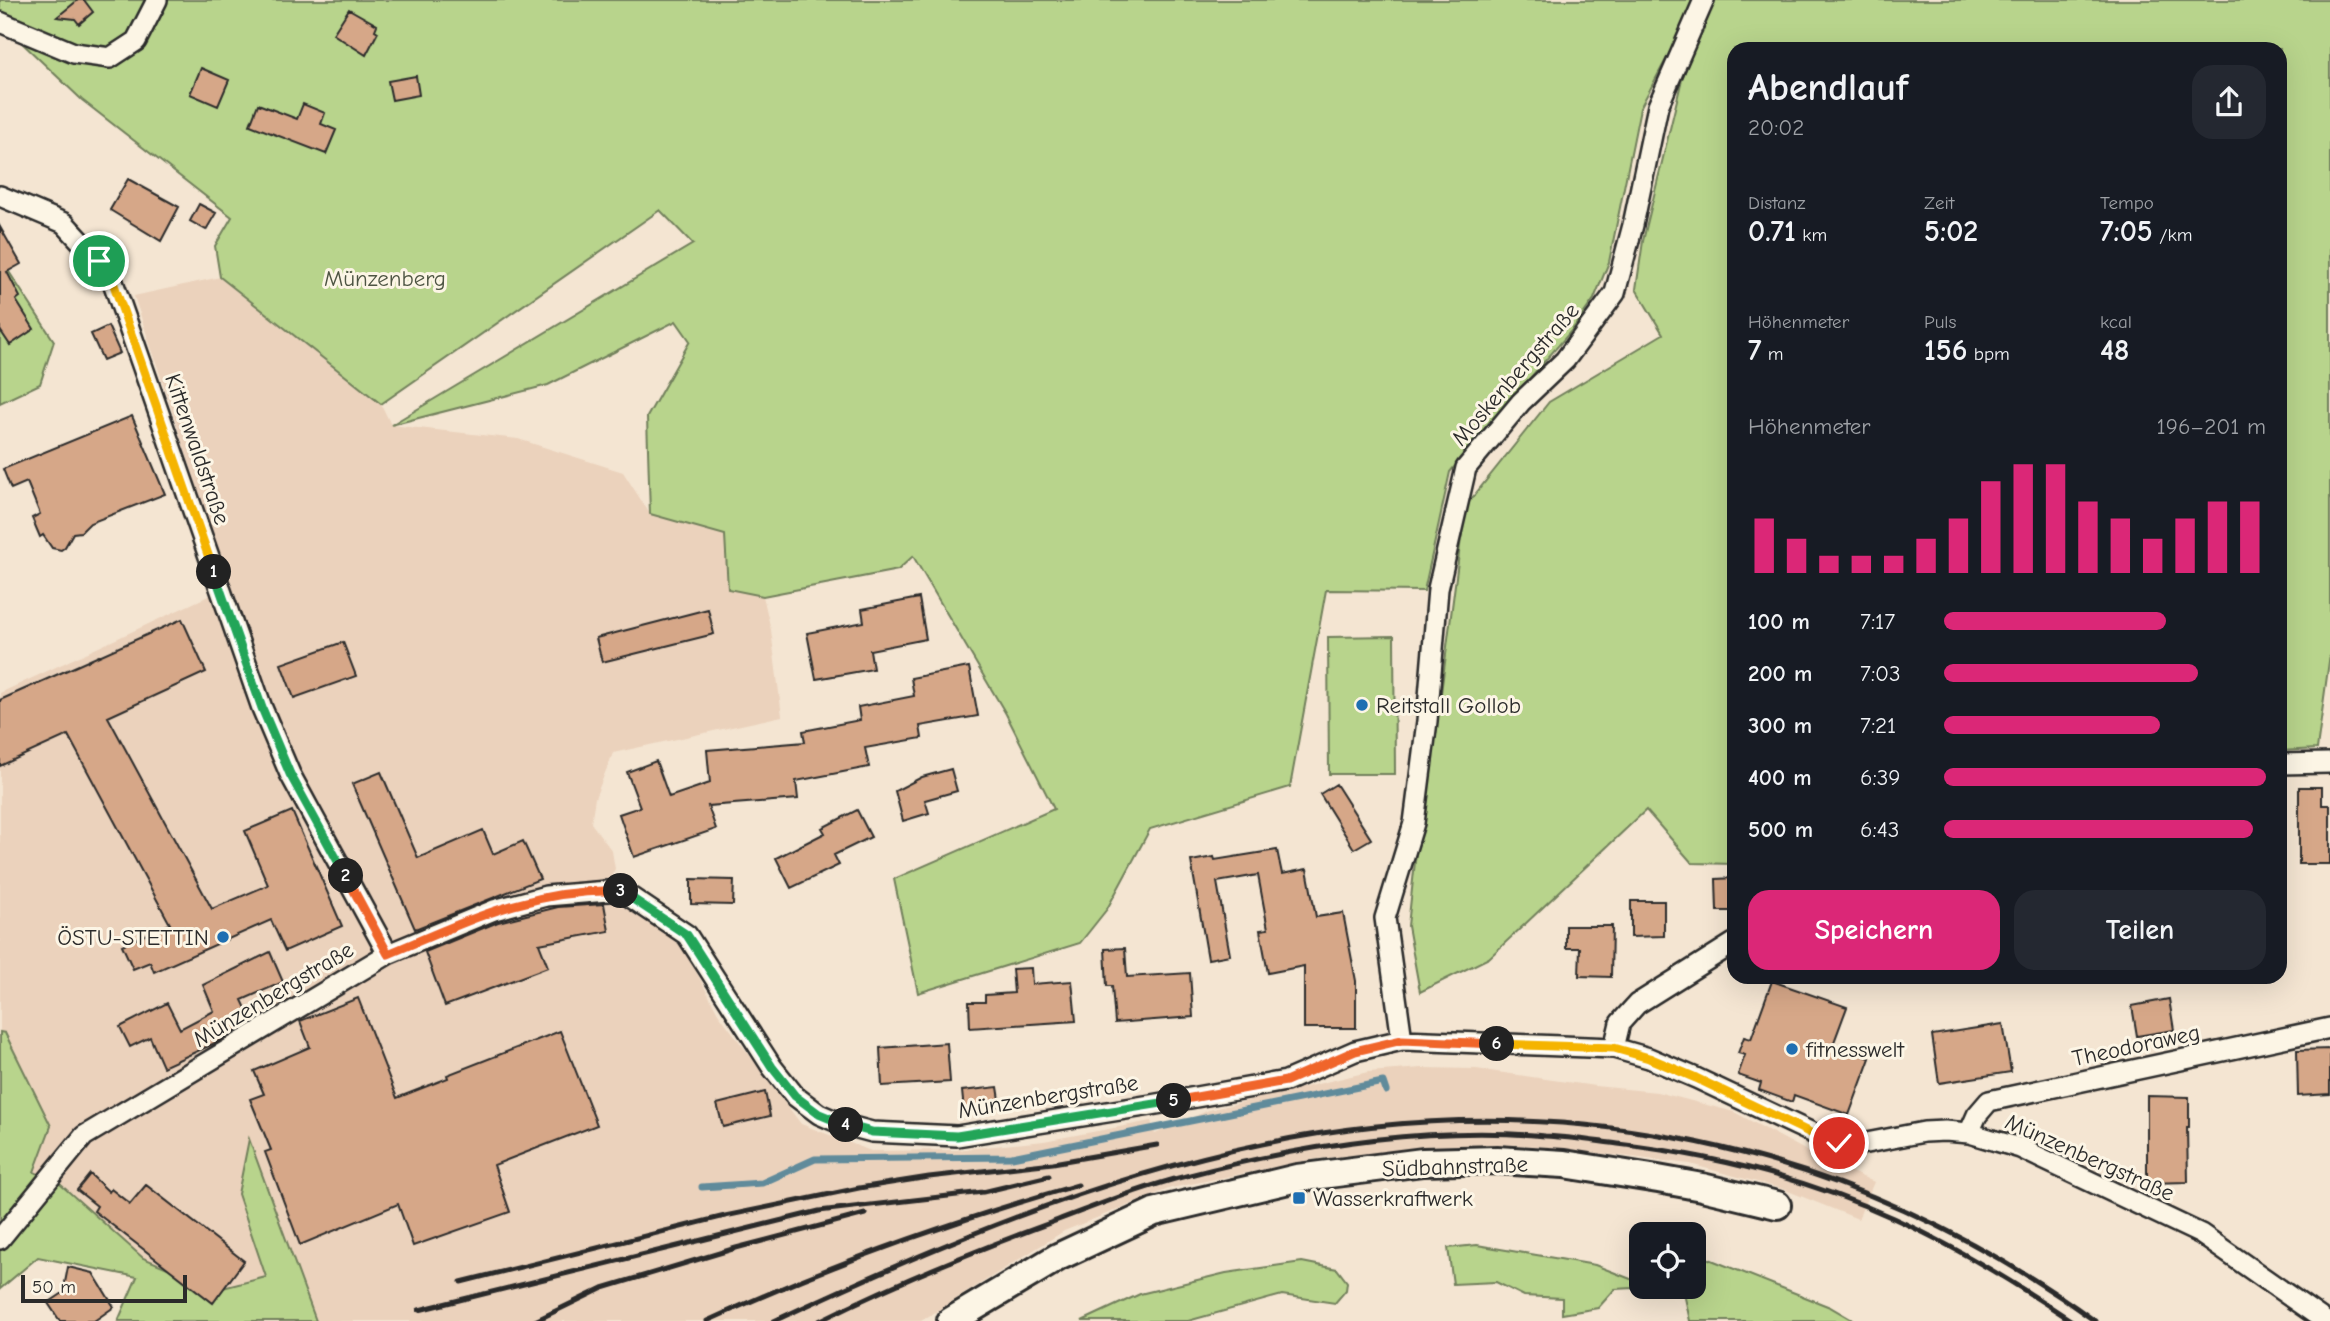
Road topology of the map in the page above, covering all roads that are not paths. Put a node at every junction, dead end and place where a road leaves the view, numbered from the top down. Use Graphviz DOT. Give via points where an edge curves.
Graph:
graph roads {
  1 [pos="157,0"];
  2 [pos="1703,0"];
  3 [pos="0,22"];
  4 [pos="0,196"];
  5 [pos="2330,763"];
  6 [pos="2287,764"];
  7 [pos="1727,947"];
  8 [pos="388,954"];
  9 [pos="2330,1028"];
  10 [pos="1402,1040"];
  11 [pos="1614,1048"];
  12 [pos="1969,1133"];
  13 [pos="1777,1205"];
  14 [pos="0,1239"];
  15 [pos="951,1321"];
  16 [pos="2325,1321"];
  1 -- 3 [label="street" via="136,41 110,58 74,53"];
  2 -- 10 [label="street, Moskenbergstraße" via="1658,106 1615,293 1565,360 1521,402 1466,468 1438,589 1414,823 1385,918"];
  4 -- 8 [label="street, Kittenwaldstraße" via="64,223 113,282 262,708 290,774"];
  5 -- 6 [label="street"];
  7 -- 11 [label="street" via="1637,1004 1620,1023"];
  8 -- 10 [label="street, Münzenbergstraße" via="494,910 546,895 620,890 687,935 795,1096 819,1114 872,1132 957,1136 1151,1105 1286,1081 1355,1051"];
  8 -- 14 [label="street, Münzenbergstraße" via="84,1136"];
  9 -- 12 [label="street, Theodoraweg" via="1989,1101"];
  10 -- 11 [label="street, Münzenbergstraße"];
  11 -- 12 [label="street, Münzenbergstraße" via="1661,1063 1839,1143 1856,1145 1924,1132"];
  12 -- 16 [label="street, Münzenbergstraße" via="2020,1148 2201,1234"];
  13 -- 15 [label="main road, Südbahnstraße" via="1702,1186 1564,1164 1423,1162 1297,1178 1154,1212 1058,1258"];
}
